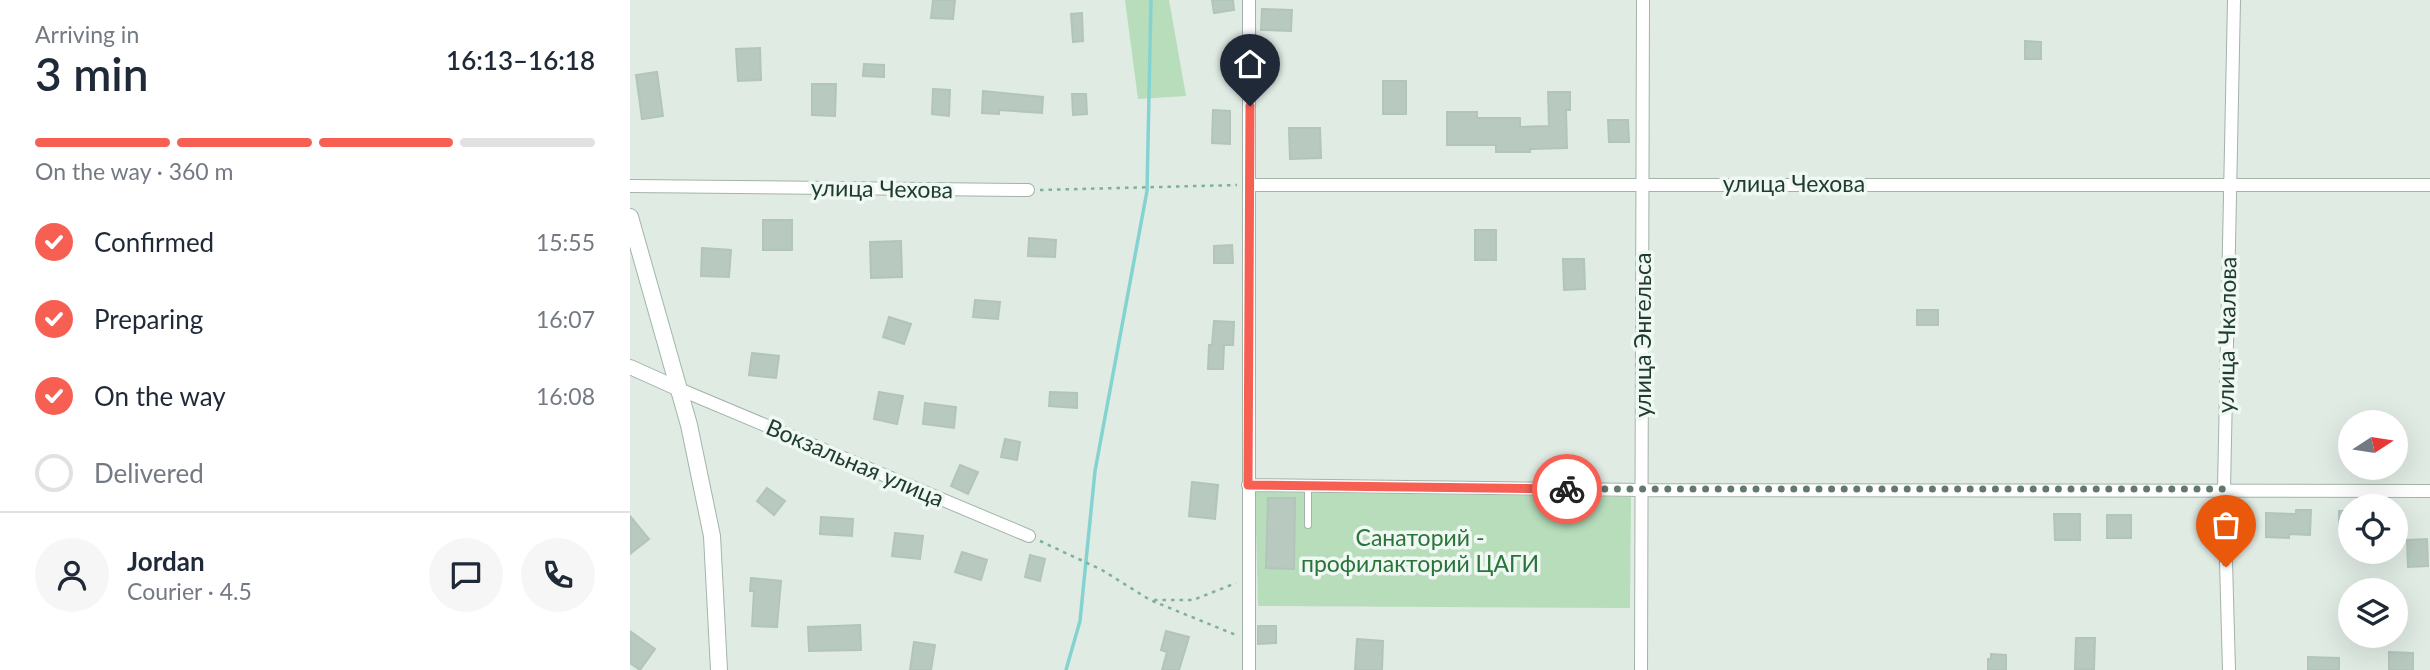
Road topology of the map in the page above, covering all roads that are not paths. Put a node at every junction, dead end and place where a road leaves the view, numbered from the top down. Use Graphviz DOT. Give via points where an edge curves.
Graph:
graph roads {
  1 [pos="1249,0"];
  2 [pos="1643,0"];
  3 [pos="2234,0"];
  4 [pos="1643,184"];
  5 [pos="1250,185"];
  6 [pos="2430,185"];
  7 [pos="630,186"];
  8 [pos="2230,186"];
  9 [pos="1028,190"];
  10 [pos="630,217"];
  11 [pos="630,366"];
  12 [pos="679,389"];
  13 [pos="1248,485"];
  14 [pos="1308,486"];
  15 [pos="2224,489"];
  16 [pos="1643,490"];
  17 [pos="2430,491"];
  18 [pos="1308,525"];
  19 [pos="1029,536"];
  20 [pos="719,670"];
  21 [pos="1249,670"];
  22 [pos="1641,670"];
  23 [pos="2229,670"];
  1 -- 5 [label="street"];
  2 -- 4 [label="street, улица Энгельса"];
  3 -- 8 [label="street, улица Чкалова"];
  4 -- 5 [label="street, улица Чехова"];
  4 -- 8 [label="street, улица Чехова"];
  4 -- 16 [label="street, улица Энгельса"];
  5 -- 13 [label="street"];
  6 -- 8 [label="street, улица Чехова"];
  7 -- 9 [label="street, улица Чехова"];
  8 -- 15 [label="street, улица Чкалова"];
  10 -- 12 [label="main road"];
  11 -- 12 [label="street, Вокзальная улица"];
  12 -- 19 [label="street, Вокзальная улица"];
  12 -- 20 [label="main road" via="712,536"];
  13 -- 14 [label="street"];
  13 -- 21 [label="street"];
  14 -- 16 [label="street"];
  14 -- 18 [label="lane"];
  15 -- 16 [label="street"];
  15 -- 17 [label="street"];
  15 -- 23 [label="street, улица Чкалова"];
  16 -- 22 [label="street, улица Энгельса"];
}
